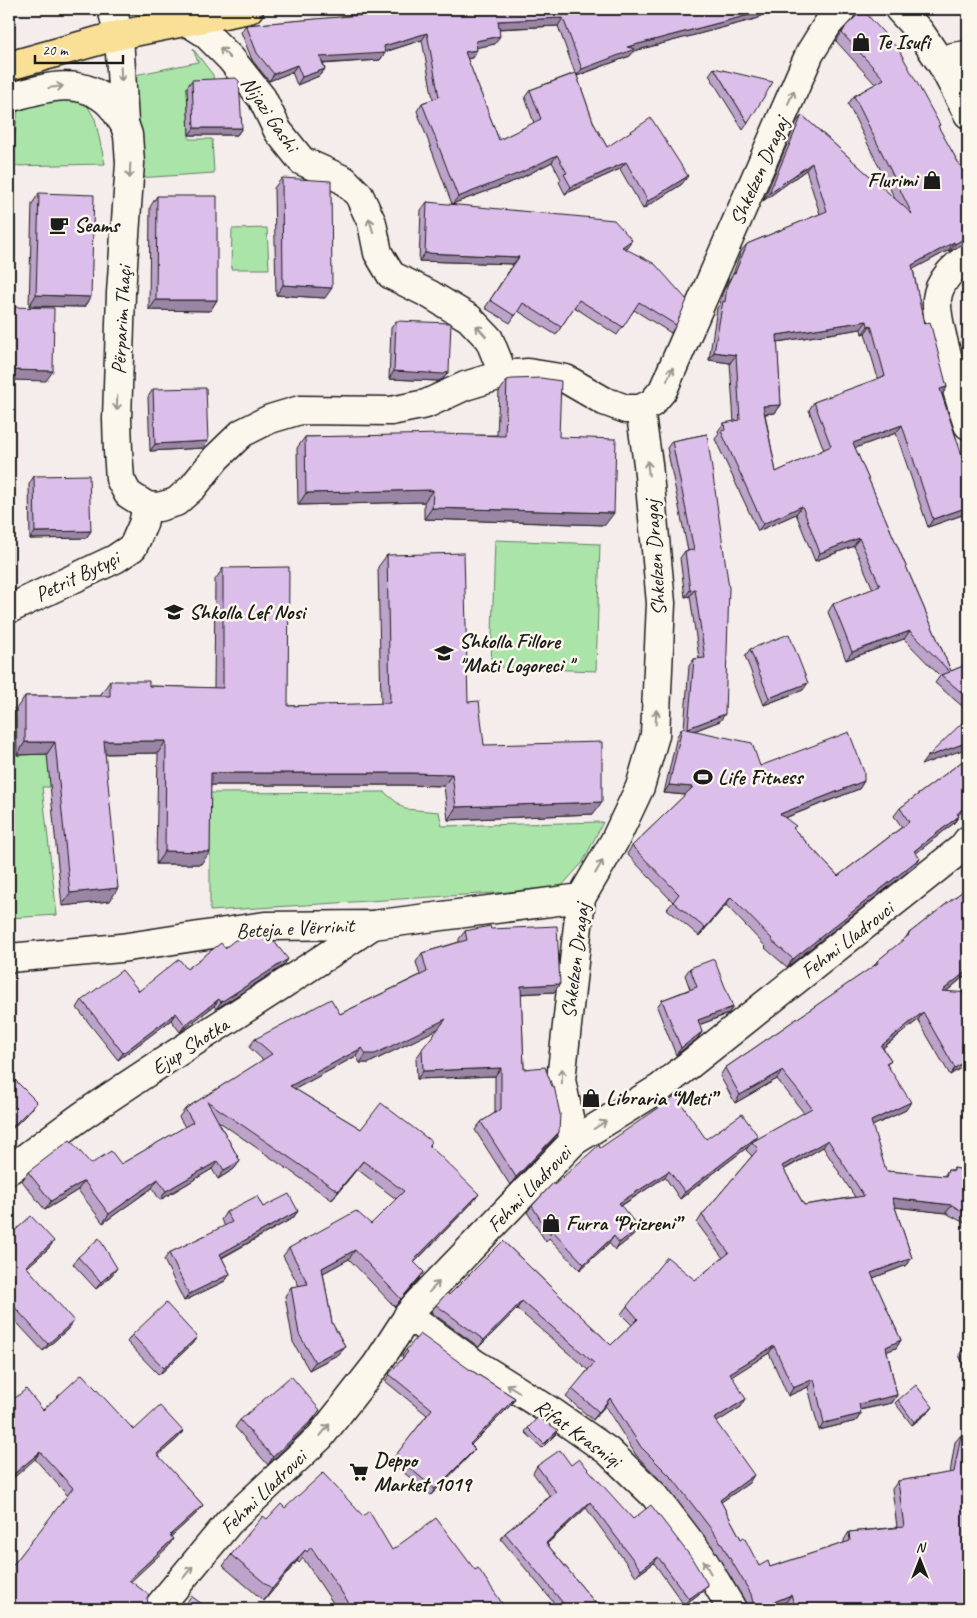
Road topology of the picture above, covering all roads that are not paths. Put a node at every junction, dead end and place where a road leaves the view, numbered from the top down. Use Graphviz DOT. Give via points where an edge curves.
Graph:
graph roads {
  1 [pos="112,9"];
  2 [pos="248,9"];
  3 [pos="842,9"];
  4 [pos="899,9"];
  5 [pos="186,20"];
  6 [pos="119,35"];
  7 [pos="968,56"];
  8 [pos="9,66"];
  9 [pos="943,66"];
  10 [pos="9,98"];
  11 [pos="968,114"];
  12 [pos="124,123"];
  13 [pos="968,257"];
  14 [pos="500,375"];
  15 [pos="640,409"];
  16 [pos="968,425"];
  17 [pos="146,506"];
  18 [pos="9,609"];
  19 [pos="968,840"];
  20 [pos="581,898"];
  21 [pos="373,925"];
  22 [pos="9,958"];
  23 [pos="574,1141"];
  24 [pos="9,1170"];
  25 [pos="408,1315"];
  26 [pos="158,1609"];
  27 [pos="732,1609"];
  1 -- 6 [label="street, Përparim Thaçi"];
  2 -- 5 [label="main road"];
  15 -- 3 [label="street, Shkelzen Dragaj, one-way" via="652,404 663,390 810,53"];
  4 -- 9 [label="street" via="920,32"];
  5 -- 6 [label="main road"];
  14 -- 5 [label="street, Nijazi Gashi, one-way" via="488,340 469,318 391,276 378,253 372,223 359,195 344,180 302,161 278,131 262,98 231,59 205,33"];
  6 -- 8 [label="main road"];
  6 -- 12 [label="street, Përparim Thaçi, one-way"];
  7 -- 9 [label="street" via="953,57"];
  9 -- 11 [label="street"];
  10 -- 12 [label="street, one-way" via="59,85 81,86 111,104"];
  12 -- 17 [label="street, Përparim Thaçi, one-way" via="130,163 121,293 118,451 120,479 128,494"];
  13 -- 16 [label="street" via="953,267 942,282 937,298 949,366"];
  14 -- 15 [label="street" via="528,373 566,379 612,404"];
  14 -- 17 [label="street" via="465,386 426,404 391,411 300,410 270,419 242,433 176,502 159,507"];
  20 -- 15 [label="street, Shkelzen Dragaj, one-way" via="615,840 640,787 655,735 661,603"];
  17 -- 18 [label="street, Petrit Bytyçi" via="133,547 115,559"];
  23 -- 19 [label="street, Fehmi Lladrovci, one-way" via="660,1088"];
  20 -- 21 [label="street, Beteja e Vërrinit"];
  23 -- 20 [label="street, Shkelzen Dragaj, one-way" via="561,1080"];
  21 -- 22 [label="street, Beteja e Vërrinit" via="264,926 122,948"];
  21 -- 24 [label="street, Ejup Shotka" via="81,1117"];
  25 -- 23 [label="street, Fehmi Lladrovci, one-way"];
  26 -- 25 [label="street, Fehmi Lladrovci, one-way" via="229,1522 320,1437 377,1364"];
  27 -- 25 [label="street, Rifat Krasniqi, one-way" via="700,1555 655,1496 608,1451 474,1363"];
}
